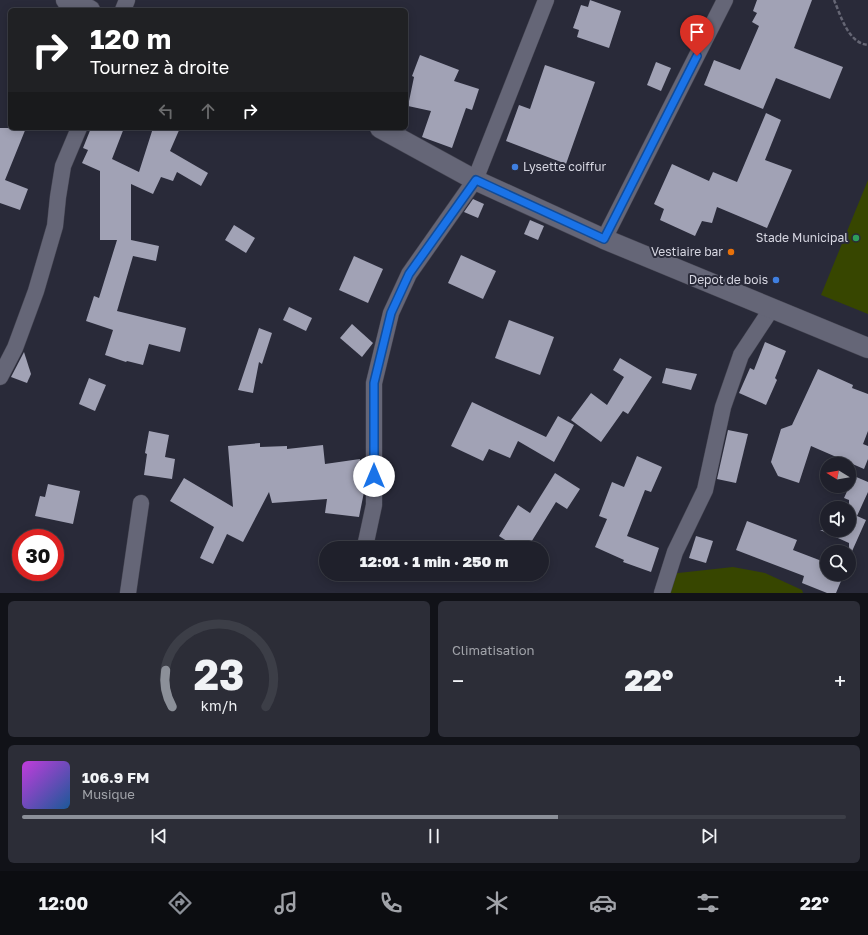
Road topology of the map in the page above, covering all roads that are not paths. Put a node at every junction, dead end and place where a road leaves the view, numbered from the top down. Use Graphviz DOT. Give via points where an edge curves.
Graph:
graph roads {
  1 [pos="66,0"];
  2 [pos="546,0"];
  3 [pos="725,0"];
  4 [pos="85,8"];
  5 [pos="78,130"];
  6 [pos="384,130"];
  7 [pos="476,180"];
  8 [pos="604,239"];
  9 [pos="772,308"];
  10 [pos="868,348"];
  11 [pos="0,377"];
  12 [pos="141,503"];
  13 [pos="366,541"];
  14 [pos="128,593"];
  15 [pos="662,593"];
  1 -- 4 [label="street"];
  2 -- 7 [label="street"];
  3 -- 8 [label="street"];
  5 -- 11 [label="street" via="63,166 55,226 36,291 15,348"];
  6 -- 7 [label="street"];
  7 -- 8 [label="street"];
  7 -- 13 [label="street" via="409,274 391,313 374,383 374,505"];
  8 -- 9 [label="street"];
  9 -- 10 [label="street"];
  9 -- 15 [label="street" via="741,355 722,406 705,490 675,552"];
  12 -- 14 [label="street"];
}
